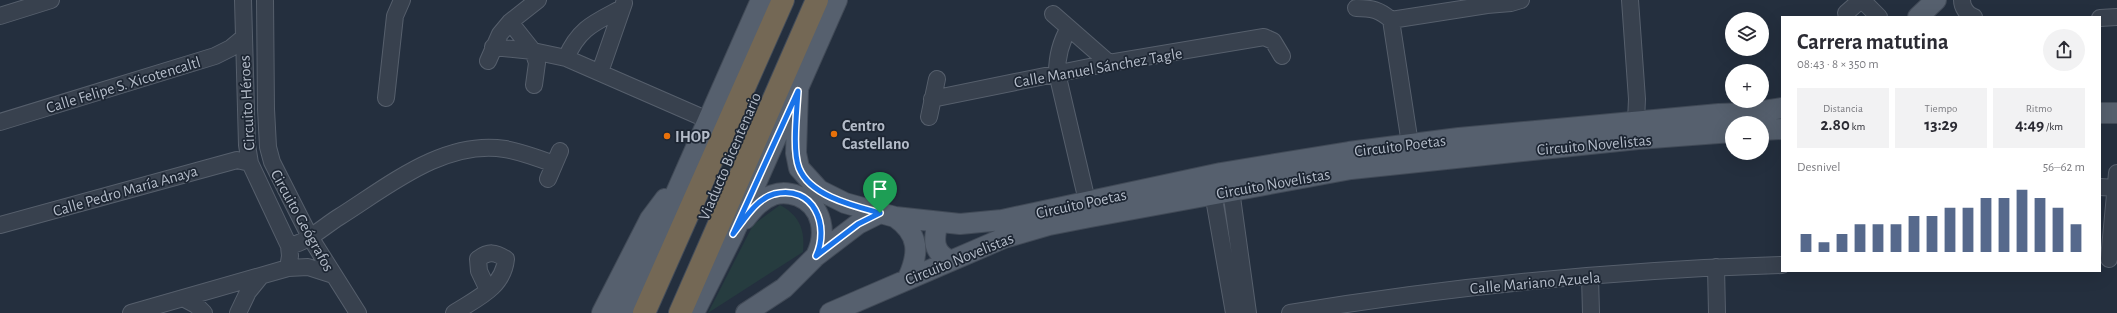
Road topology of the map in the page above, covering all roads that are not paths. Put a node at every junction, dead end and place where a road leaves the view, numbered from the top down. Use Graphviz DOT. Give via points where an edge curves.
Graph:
graph roads {
  1 [pos="51,0"];
  2 [pos="243,0"];
  3 [pos="264,0"];
  4 [pos="389,0"];
  5 [pos="402,0"];
  6 [pos="538,0"];
  7 [pos="761,0"];
  8 [pos="783,0"];
  9 [pos="797,0"];
  10 [pos="817,0"];
  11 [pos="837,0"];
  12 [pos="1521,0"];
  13 [pos="1630,0"];
  14 [pos="1861,0"];
  15 [pos="1936,0"];
  16 [pos="1962,0"];
  17 [pos="1489,3"];
  18 [pos="624,4"];
  19 [pos="1356,8"];
  20 [pos="1846,13"];
  21 [pos="1053,14"];
  22 [pos="0,16"];
  23 [pos="395,16"];
  24 [pos="1878,16"];
  25 [pos="1919,16"];
  26 [pos="1970,16"];
  27 [pos="1387,17"];
  28 [pos="2117,17"];
  29 [pos="2101,18"];
  30 [pos="510,22"];
  31 [pos="1069,28"];
  32 [pos="243,38"];
  33 [pos="533,51"];
  34 [pos="1282,56"];
  35 [pos="566,58"];
  36 [pos="1109,63"];
  37 [pos="600,72"];
  38 [pos="1057,73"];
  39 [pos="936,79"];
  40 [pos="534,85"];
  41 [pos="798,91"];
  42 [pos="386,98"];
  43 [pos="932,99"];
  44 [pos="1781,108"];
  45 [pos="2101,113"];
  46 [pos="2117,113"];
  47 [pos="929,117"];
  48 [pos="708,120"];
  49 [pos="1636,121"];
  50 [pos="0,122"];
  51 [pos="1781,129"];
  52 [pos="1769,130"];
  53 [pos="1725,133"];
  54 [pos="1410,144"];
  55 [pos="250,163"];
  56 [pos="554,165"];
  57 [pos="687,168"];
  58 [pos="2112,184"];
  59 [pos="1222,192"];
  60 [pos="1087,201"];
  61 [pos="888,215"];
  62 [pos="938,223"];
  63 [pos="0,225"];
  64 [pos="733,234"];
  65 [pos="310,237"];
  66 [pos="289,246"];
  67 [pos="816,256"];
  68 [pos="2109,260"];
  69 [pos="951,261"];
  70 [pos="1781,265"];
  71 [pos="1716,267"];
  72 [pos="288,268"];
  73 [pos="333,275"];
  74 [pos="262,276"];
  75 [pos="1590,276"];
  76 [pos="908,278"];
  77 [pos="488,290"];
  78 [pos="183,298"];
  79 [pos="832,312"];
  80 [pos="131,313"];
  81 [pos="204,313"];
  82 [pos="238,313"];
  83 [pos="358,313"];
  84 [pos="454,313"];
  85 [pos="602,313"];
  86 [pos="623,313"];
  87 [pos="644,313"];
  88 [pos="661,313"];
  89 [pos="680,313"];
  90 [pos="694,313"];
  91 [pos="746,313"];
  92 [pos="1234,313"];
  93 [pos="1248,313"];
  94 [pos="1290,313"];
  95 [pos="1592,313"];
  96 [pos="1717,313"];
  1 -- 22 [label="street"];
  2 -- 32 [label="street, Circuito Héroes"];
  3 -- 65 [label="street, Circuito Geógrafos" via="268,147 278,178"];
  4 -- 23 [label="street"];
  5 -- 23 [label="street"];
  6 -- 30 [label="street"];
  7 -- 48 [label="main road"];
  8 -- 87 [label="highway"];
  9 -- 88 [label="highway, Viaducto Bicentenario"];
  10 -- 89 [label="highway"];
  11 -- 41 [label="main road"];
  12 -- 17 [label="street" via="1511,3"];
  13 -- 49 [label="street" via="1637,99"];
  14 -- 20 [label="street"];
  14 -- 24 [label="street"];
  15 -- 25 [label="main road"];
  16 -- 26 [label="street" via="1962,6"];
  17 -- 27 [label="street"];
  18 -- 35 [label="street" via="580,34 572,43"];
  18 -- 37 [label="street"];
  19 -- 27 [label="street" via="1373,8"];
  21 -- 31 [label="street"];
  23 -- 42 [label="street"];
  27 -- 54 [label="street"];
  28 -- 29 [label="street"];
  30 -- 33 [label="street"];
  30 -- 33 [label="street" via="500,34 491,54"];
  31 -- 36 [label="street"];
  31 -- 38 [label="street" via="1061,42 1057,57"];
  32 -- 50 [label="street, Calle Felipe S. Xicotencaltl" via="215,56"];
  32 -- 55 [label="street, Circuito Héroes"];
  33 -- 35 [label="street"];
  33 -- 40 [label="street" via="537,63"];
  34 -- 36 [label="street, Calle Manuel Sánchez Tagle" via="1273,41 1264,37"];
  35 -- 37 [label="street"];
  36 -- 38 [label="street, Calle Manuel Sánchez Tagle"];
  37 -- 48 [label="street"];
  38 -- 43 [label="street, Calle Manuel Sánchez Tagle"];
  38 -- 60 [label="street"];
  39 -- 43 [label="street"];
  41 -- 61 [label="main road" via="796,153 799,168 819,190 832,197"];
  41 -- 64 [label="main road"];
  43 -- 47 [label="street"];
  44 -- 49 [label="main road, Circuito Poetas" via="1750,114"];
  45 -- 46 [label="main road"];
  48 -- 57 [label="main road"];
  49 -- 54 [label="main road, Circuito Poetas"];
  51 -- 52 [label="main road"];
  53 -- 59 [label="main road, Circuito Novelistas" via="1351,169"];
  54 -- 60 [label="main road, Circuito Poetas" via="1221,173"];
  55 -- 63 [label="street, Calle Pedro María Anaya" via="237,160"];
  55 -- 66 [label="street, Circuito Héroes"];
  56 -- 65 [label="street" via="523,153 503,149 482,148 458,152 409,173"];
  57 -- 85 [label="main road" via="650,219"];
  57 -- 86 [label="main road"];
  58 -- 68 [label="street"];
  59 -- 69 [label="main road, Circuito Novelistas" via="1049,225 1004,238"];
  59 -- 92 [label="street"];
  59 -- 93 [label="street"];
  60 -- 62 [label="main road, Circuito Poetas" via="1002,220 960,224"];
  61 -- 62 [label="main road, Circuito Poetas"];
  61 -- 67 [label="main road" via="858,224"];
  61 -- 76 [label="main road" via="910,231 915,244 915,258"];
  62 -- 69 [label="main road" via="935,244 939,253"];
  64 -- 67 [label="main road" via="764,200 774,194 794,194 810,203 818,214 822,233"];
  64 -- 90 [label="main road"];
  65 -- 66 [label="street"];
  65 -- 73 [label="street, Circuito Geógrafos"];
  66 -- 72 [label="street, Circuito Héroes"];
  67 -- 91 [label="main road" via="784,288"];
  69 -- 76 [label="main road, Circuito Novelistas"];
  70 -- 71 [label="street, Calle Mariano Azuela"];
  71 -- 75 [label="street, Calle Mariano Azuela"];
  71 -- 96 [label="street"];
  72 -- 73 [label="street" via="308,267"];
  72 -- 74 [label="street"];
  73 -- 83 [label="street, Circuito Geógrafos"];
  74 -- 78 [label="street"];
  74 -- 82 [label="street" via="248,292"];
  75 -- 94 [label="street, Calle Mariano Azuela" via="1485,286"];
  75 -- 95 [label="street"];
  76 -- 79 [label="main road, Circuito Novelistas"];
  77 -- 77 [label="street" via="479,271 478,259 486,253 497,253 506,259 504,271"];
  77 -- 84 [label="street"];
  78 -- 80 [label="street"];
  78 -- 81 [label="street"];
}
